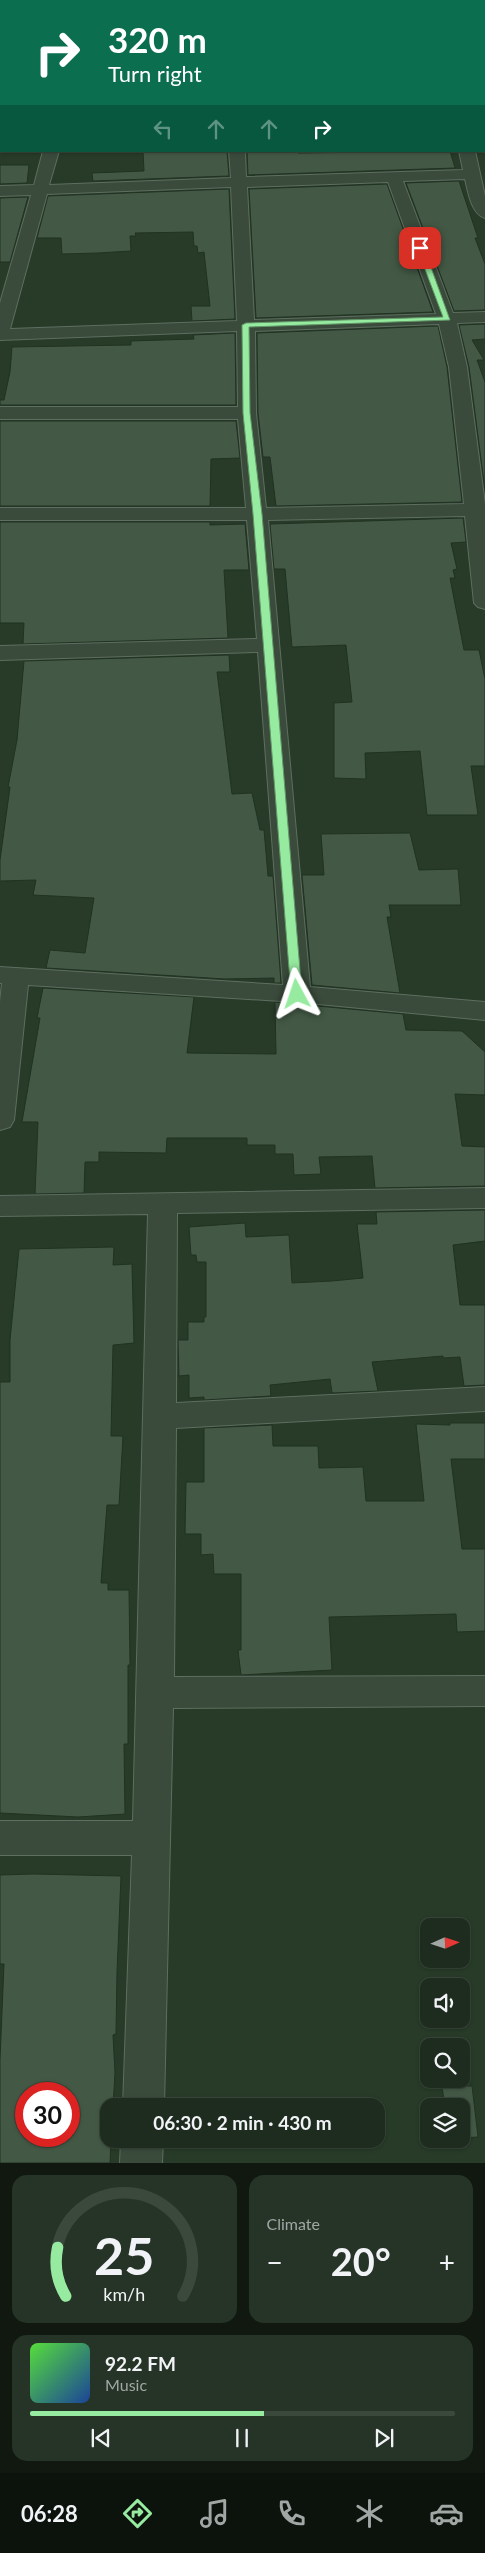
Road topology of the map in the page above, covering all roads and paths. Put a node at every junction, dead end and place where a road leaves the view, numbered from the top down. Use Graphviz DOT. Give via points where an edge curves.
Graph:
graph roads {
  1 [pos="51,152"];
  2 [pos="237,152"];
  3 [pos="467,152"];
  4 [pos="471,174"];
  5 [pos="394,177"];
  6 [pos="240,182"];
  7 [pos="39,190"];
  8 [pos="0,191"];
  9 [pos="485,213"];
  10 [pos="485,317"];
  11 [pos="447,319"];
  12 [pos="246,325"];
  13 [pos="0,335"];
  14 [pos="0,413"];
  15 [pos="247,413"];
  16 [pos="479,510"];
  17 [pos="0,514"];
  18 [pos="257,514"];
  19 [pos="485,603"];
  20 [pos="267,645"];
  21 [pos="0,652"];
  22 [pos="8,976"];
  23 [pos="297,994"];
  24 [pos="485,1011"];
  25 [pos="0,1120"];
  26 [pos="485,1198"];
  27 [pos="163,1202"];
  28 [pos="0,1206"];
  29 [pos="485,1399"];
  30 [pos="160,1416"];
  31 [pos="485,1691"];
  32 [pos="156,1693"];
  33 [pos="0,1838"];
  34 [pos="152,1838"];
  35 [pos="143,2098"];
  36 [pos="142,2148"];
  37 [pos="141,2163"];
  1 -- 7 [label="street"];
  2 -- 6 [label="street"];
  3 -- 4 [label="street"];
  4 -- 5 [label="street"];
  4 -- 9 [label="street"];
  5 -- 6 [label="street"];
  5 -- 11 [label="street"];
  6 -- 7 [label="street"];
  6 -- 12 [label="street"];
  7 -- 8 [label="street"];
  7 -- 13 [label="street"];
  10 -- 11 [label="street"];
  11 -- 12 [label="street"];
  11 -- 16 [label="street" via="462,392"];
  12 -- 13 [label="street"];
  12 -- 15 [label="street"];
  14 -- 15 [label="street"];
  15 -- 18 [label="street"];
  16 -- 18 [label="street"];
  16 -- 19 [label="street"];
  17 -- 18 [label="street"];
  18 -- 20 [label="street"];
  20 -- 21 [label="street"];
  20 -- 23 [label="street"];
  22 -- 23 [label="street"];
  22 -- 25 [label="street"];
  23 -- 24 [label="street"];
  26 -- 27 [label="street"];
  27 -- 28 [label="street"];
  27 -- 30 [label="street"];
  29 -- 30 [label="street"];
  30 -- 32 [label="street"];
  31 -- 32 [label="street"];
  32 -- 34 [label="street"];
  33 -- 34 [label="street"];
  34 -- 35 [label="street"];
  36 -- 37 [label="street"];
}
